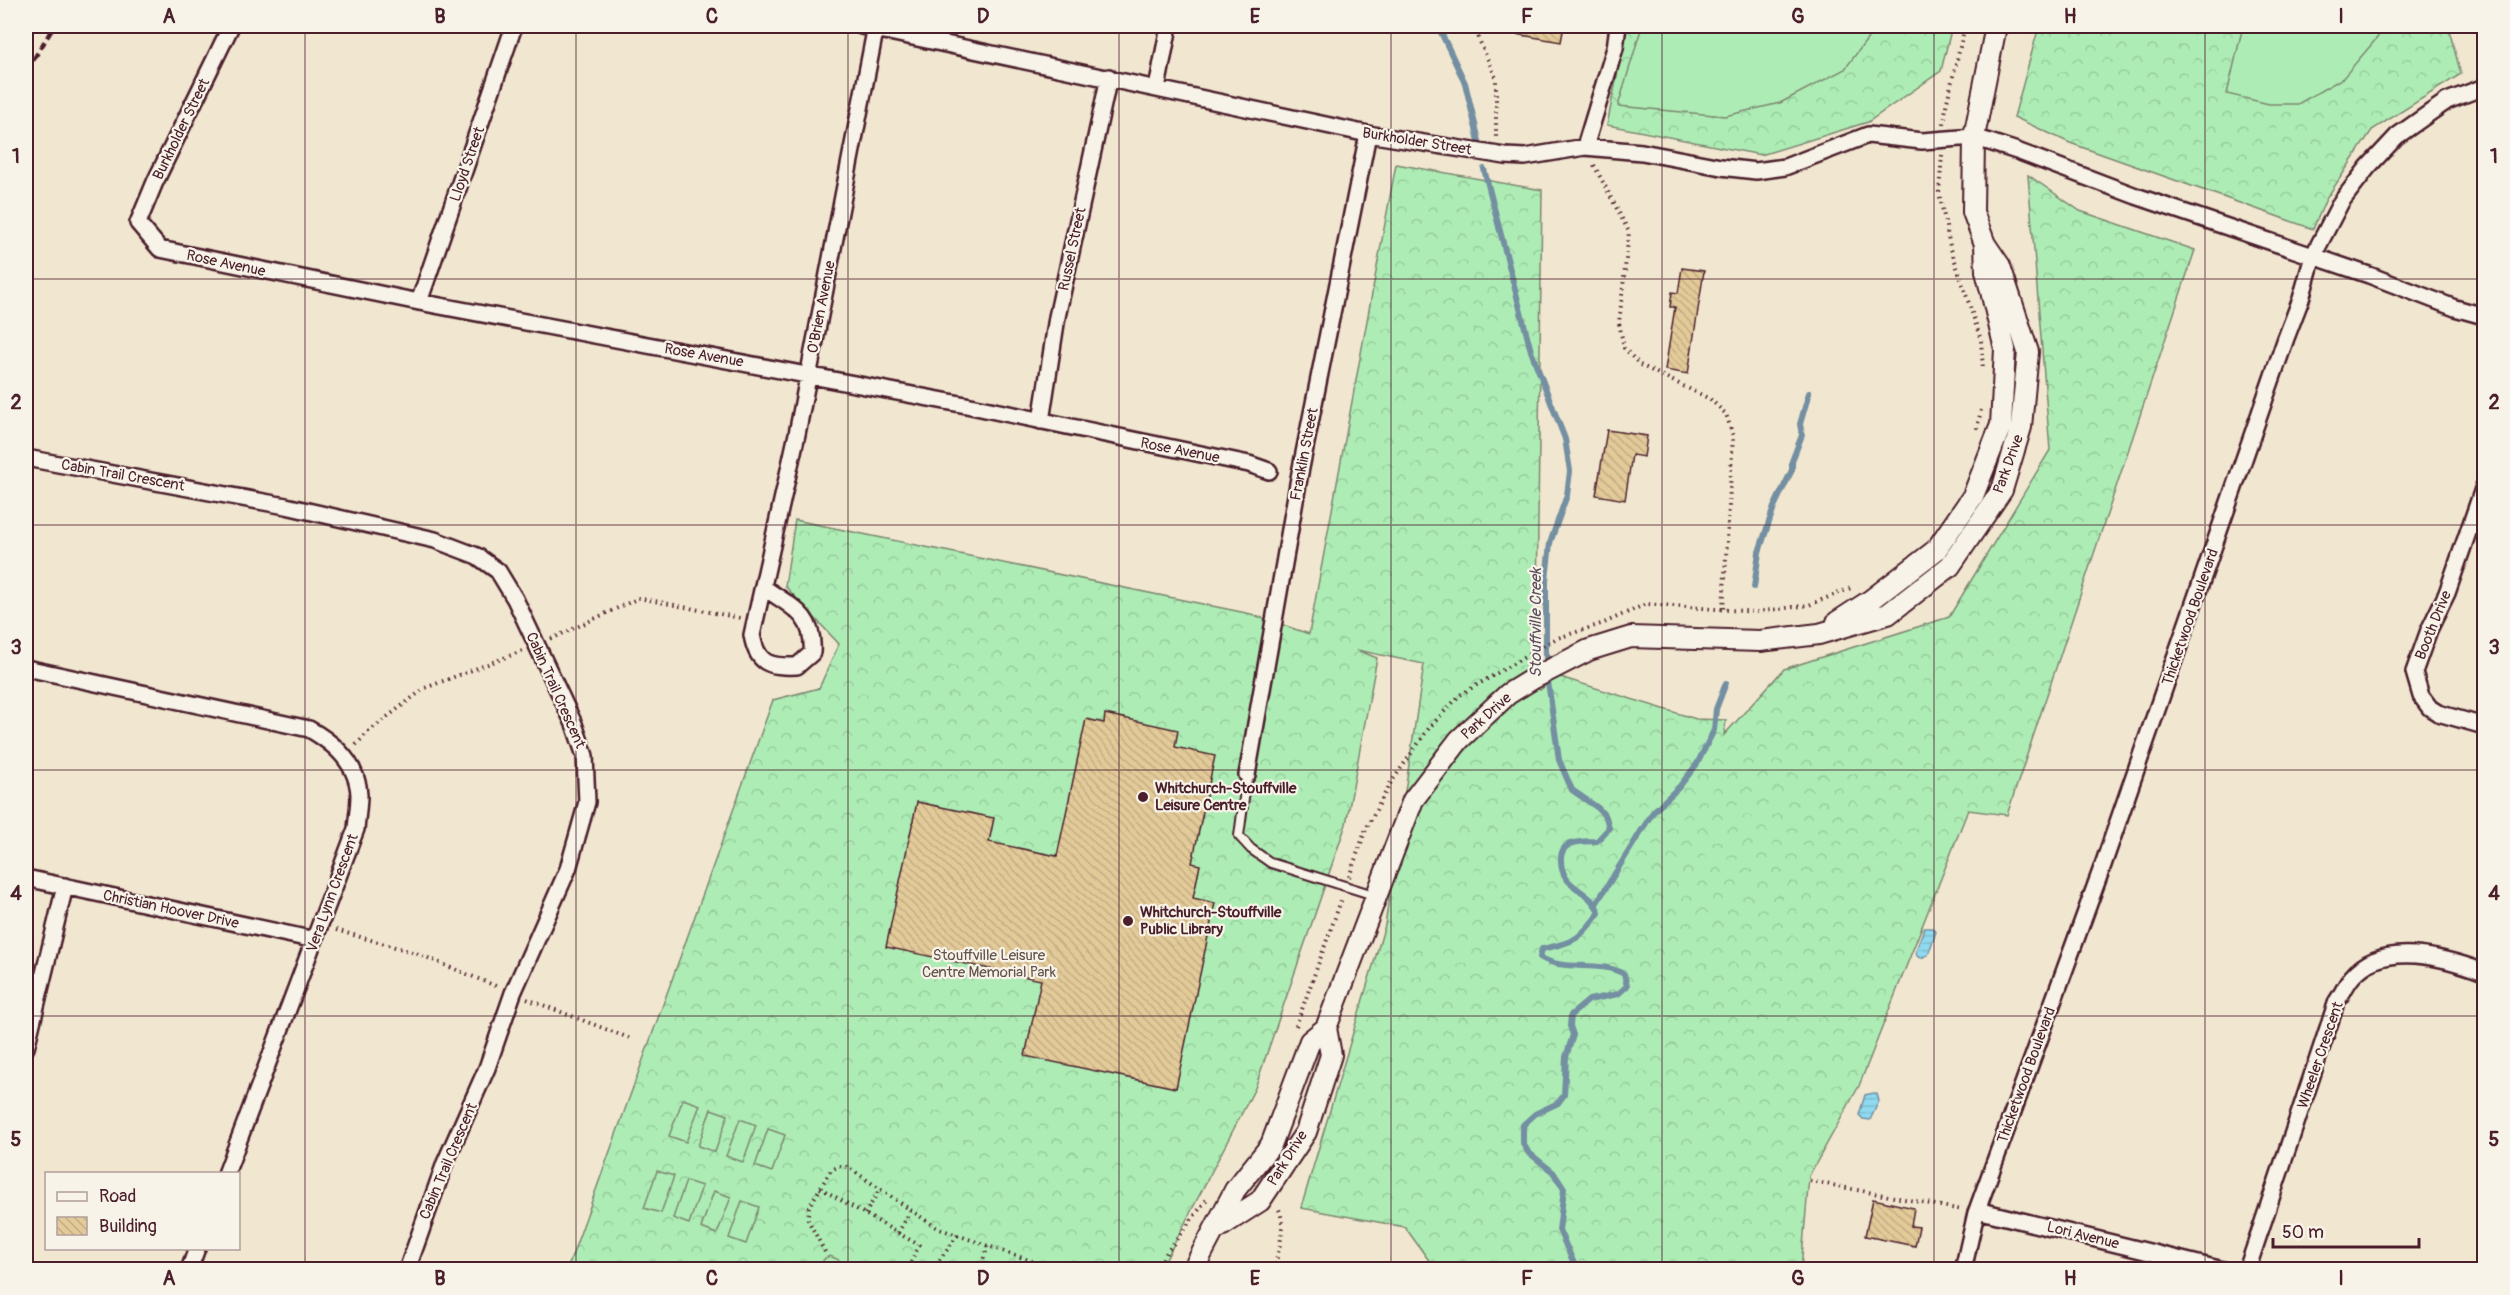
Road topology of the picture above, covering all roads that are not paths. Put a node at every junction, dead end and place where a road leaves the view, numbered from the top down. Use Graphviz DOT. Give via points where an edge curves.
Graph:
graph roads {
  1 [pos="231,26"];
  2 [pos="514,26"];
  3 [pos="871,26"];
  4 [pos="1169,26"];
  5 [pos="1618,26"];
  6 [pos="1996,26"];
  7 [pos="1109,77"];
  8 [pos="2484,87"];
  9 [pos="1157,88"];
  10 [pos="1368,134"];
  11 [pos="1974,137"];
  12 [pos="1585,147"];
  13 [pos="145,232"];
  14 [pos="2313,256"];
  15 [pos="419,302"];
  16 [pos="2484,316"];
  17 [pos="808,374"];
  18 [pos="1041,421"];
  19 [pos="26,458"];
  20 [pos="1269,471"];
  21 [pos="2484,486"];
  22 [pos="763,587"];
  23 [pos="26,669"];
  24 [pos="2484,726"];
  25 [pos="1247,775"];
  26 [pos="26,878"];
  27 [pos="65,886"];
  28 [pos="1377,897"];
  29 [pos="318,933"];
  30 [pos="2484,972"];
  31 [pos="1326,1028"];
  32 [pos="26,1048"];
  33 [pos="226,1172"];
  34 [pos="1976,1211"];
  35 [pos="1215,1230"];
  36 [pos="196,1250"];
  37 [pos="189,1269"];
  38 [pos="407,1269"];
  39 [pos="1193,1269"];
  40 [pos="1964,1269"];
  41 [pos="2223,1269"];
  42 [pos="2247,1269"];
  1 -- 13 [label="street, Burkholder Street" via="144,206 138,223"];
  2 -- 15 [label="street, Lloyd Street"];
  3 -- 7 [label="street, Burkholder Street"];
  3 -- 17 [label="street, O'Brien Avenue"];
  4 -- 9 [label="street"];
  5 -- 12 [label="street"];
  6 -- 11 [label="street, Park Drive"];
  7 -- 9 [label="street, Burkholder Street"];
  7 -- 18 [label="street, Russel Street" via="1057,317"];
  8 -- 14 [label="street, Thicketwood Boulevard" via="2447,101 2397,136 2342,202"];
  9 -- 10 [label="street, Burkholder Street"];
  10 -- 12 [label="street, Burkholder Street" via="1505,156 1525,157"];
  10 -- 25 [label="street, Franklin Street" via="1299,478"];
  11 -- 12 [label="street, Burkholder Street" via="1922,141 1868,135 1785,167 1756,171"];
  11 -- 14 [label="street"];
  11 -- 28 [label="street, Park Drive" via="1973,212 1985,244 2000,266 2028,352 2021,427 2002,490 1950,566 1888,614 1819,634 1760,642 1631,637 1589,650 1534,678 1508,694 1459,740 1413,800"];
  13 -- 15 [label="street, Rose Avenue" via="160,249"];
  14 -- 16 [label="street"];
  14 -- 34 [label="street, Thicketwood Boulevard" via="2144,751"];
  15 -- 17 [label="street, Rose Avenue"];
  17 -- 18 [label="street, Rose Avenue"];
  17 -- 22 [label="street, O'Brien Avenue"];
  18 -- 20 [label="street, Rose Avenue"];
  19 -- 38 [label="street, Cabin Trail Crescent" via="286,506 435,540 477,556 498,571 515,599 574,724 585,756 587,802 568,869 513,993"];
  21 -- 24 [label="street, Booth Drive" via="2447,593 2414,672 2421,696 2430,708"];
  22 -- 22 [label="street, O'Brien Avenue" via="796,610 813,635 812,653 797,666 780,667 764,662 755,653 752,635"];
  23 -- 29 [label="street, Vera Lynn Crescent" via="309,729 330,741 345,756 359,794 356,829"];
  25 -- 28 [label="lane" via="1239,836 1251,849 1271,863"];
  26 -- 27 [label="street, Christian Hoover Drive"];
  27 -- 29 [label="street, Christian Hoover Drive"];
  27 -- 32 [label="street"];
  28 -- 31 [label="street, Park Drive"];
  29 -- 33 [label="street, Vera Lynn Crescent"];
  30 -- 42 [label="street, Wheeler Crescent" via="2452,961 2402,954 2379,958 2352,976 2337,1001"];
  31 -- 35 [label="street, Park Drive" via="1310,1041 1271,1145 1235,1191"];
  31 -- 35 [label="street, Park Drive" via="1331,1054 1305,1132 1260,1202"];
  34 -- 40 [label="street, Thicketwood Boulevard"];
  34 -- 41 [label="street, Lori Avenue"];
  35 -- 39 [label="street, Park Drive"];
  36 -- 37 [label="street"];
}
